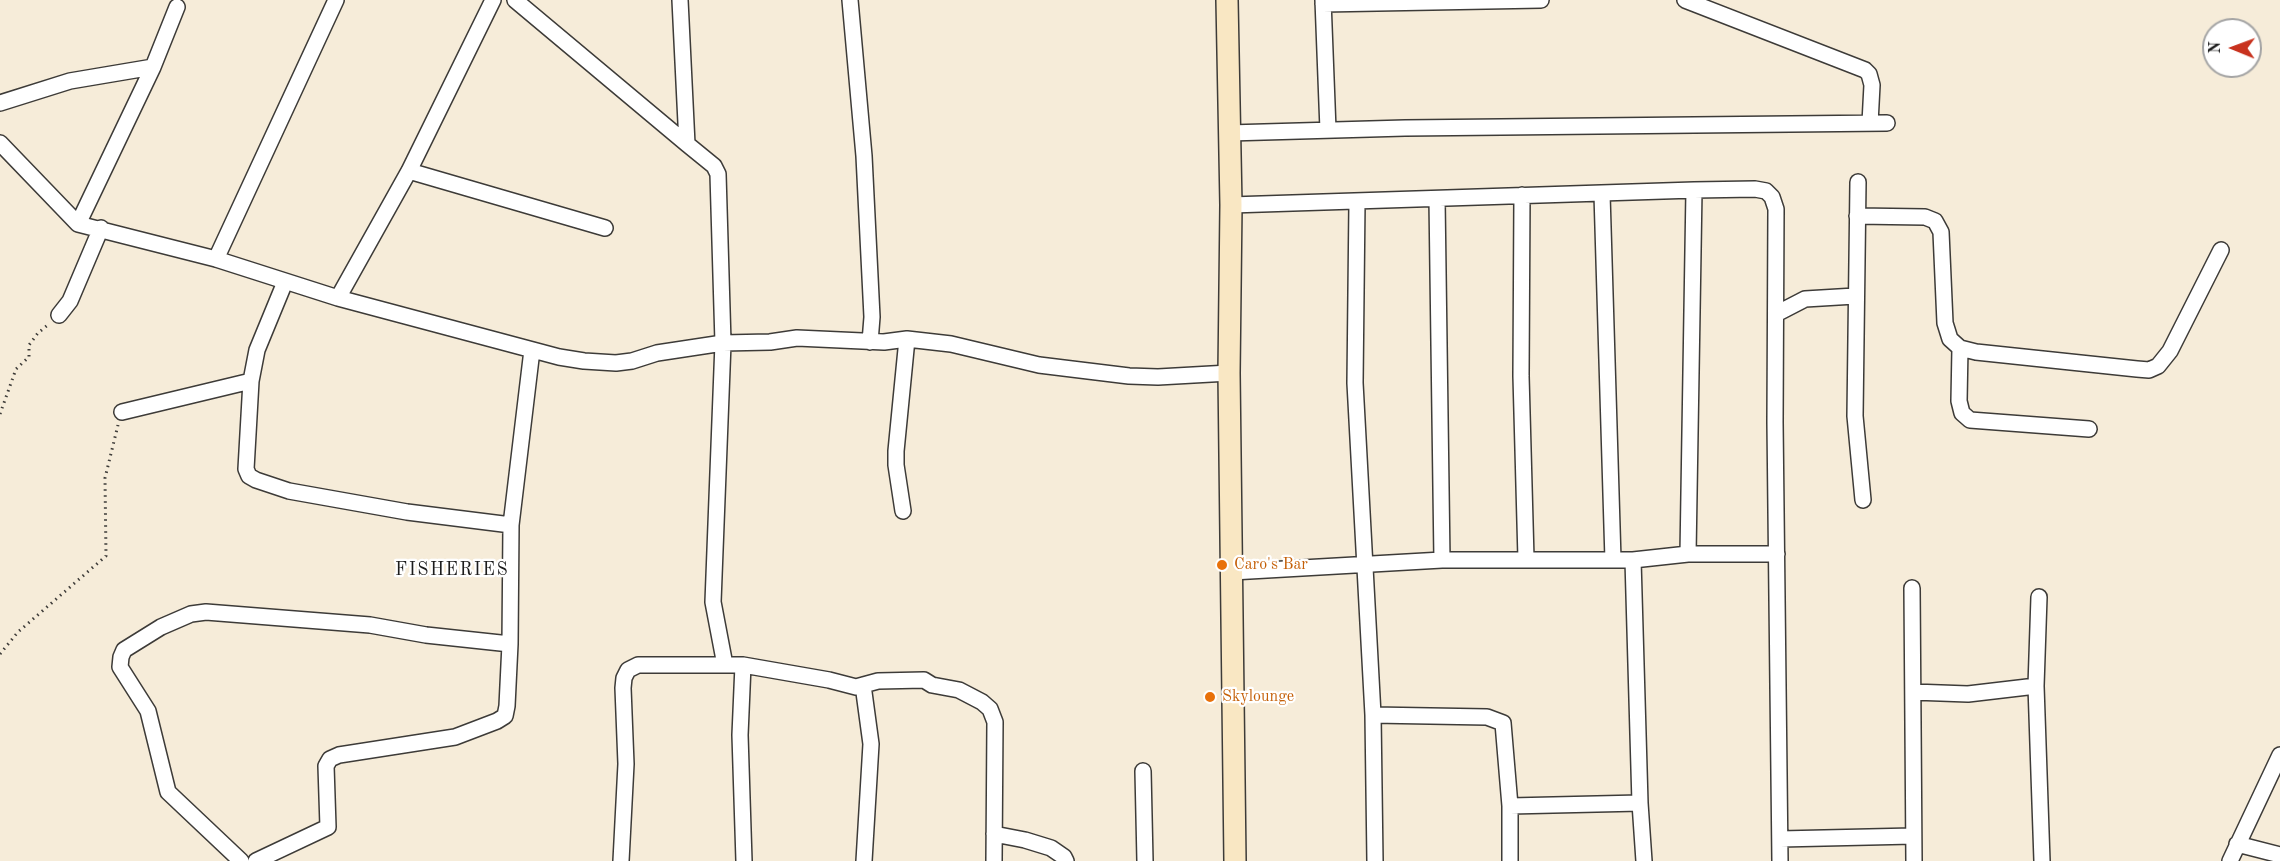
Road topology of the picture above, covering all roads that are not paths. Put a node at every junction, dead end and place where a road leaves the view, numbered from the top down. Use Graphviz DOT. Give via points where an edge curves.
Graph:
graph roads {
  1 [pos="336,0"];
  2 [pos="493,0"];
  3 [pos="515,0"];
  4 [pos="680,0"];
  5 [pos="850,0"];
  6 [pos="1227,0"];
  7 [pos="1541,0"];
  8 [pos="1685,0"];
  9 [pos="1323,2"];
  10 [pos="177,7"];
  11 [pos="153,67"];
  12 [pos="0,103"];
  13 [pos="1870,123"];
  14 [pos="1887,123"];
  15 [pos="1328,130"];
  16 [pos="1229,133"];
  17 [pos="0,143"];
  18 [pos="687,144"];
  19 [pos="409,171"];
  20 [pos="1858,182"];
  21 [pos="1694,190"];
  22 [pos="1602,194"];
  23 [pos="1522,195"];
  24 [pos="1437,199"];
  25 [pos="1357,202"];
  26 [pos="1231,204"];
  27 [pos="1857,216"];
  28 [pos="78,224"];
  29 [pos="101,228"];
  30 [pos="605,228"];
  31 [pos="2221,250"];
  32 [pos="216,259"];
  33 [pos="285,282"];
  34 [pos="1855,296"];
  35 [pos="338,298"];
  36 [pos="1776,314"];
  37 [pos="59,315"];
  38 [pos="907,339"];
  39 [pos="870,342"];
  40 [pos="723,343"];
  41 [pos="1960,348"];
  42 [pos="532,350"];
  43 [pos="1229,373"];
  44 [pos="251,381"];
  45 [pos="122,411"];
  46 [pos="2089,429"];
  47 [pos="1863,500"];
  48 [pos="903,511"];
  49 [pos="512,525"];
  50 [pos="1688,554"];
  51 [pos="1777,554"];
  52 [pos="1526,559"];
  53 [pos="1442,560"];
  54 [pos="1613,560"];
  55 [pos="1633,560"];
  56 [pos="1365,564"];
  57 [pos="1232,572"];
  58 [pos="1912,588"];
  59 [pos="2038,597"];
  60 [pos="510,644"];
  61 [pos="725,665"];
  62 [pos="743,665"];
  63 [pos="863,685"];
  64 [pos="2036,686"];
  65 [pos="1913,692"];
  66 [pos="1373,715"];
  67 [pos="2280,755"];
  68 [pos="1143,771"];
  69 [pos="1640,803"];
  70 [pos="1510,806"];
  71 [pos="994,834"];
  72 [pos="1913,836"];
  73 [pos="1780,839"];
  74 [pos="2237,844"];
  75 [pos="2280,855"];
  76 [pos="241,861"];
  77 [pos="256,861"];
  78 [pos="621,861"];
  79 [pos="744,861"];
  80 [pos="864,861"];
  81 [pos="994,861"];
  82 [pos="1066,861"];
  83 [pos="1145,861"];
  84 [pos="1235,861"];
  85 [pos="1375,861"];
  86 [pos="1510,861"];
  87 [pos="1644,861"];
  88 [pos="1780,861"];
  89 [pos="1914,861"];
  90 [pos="2042,861"];
  91 [pos="2230,861"];
  1 -- 32 [label="street"];
  2 -- 19 [label="street"];
  3 -- 18 [label="street"];
  4 -- 18 [label="street"];
  5 -- 39 [label="street" via="864,156"];
  6 -- 16 [label="main road"];
  7 -- 9 [label="street"];
  8 -- 13 [label="street" via="1864,70 1872,85"];
  9 -- 15 [label="street"];
  10 -- 11 [label="street"];
  11 -- 12 [label="street" via="70,81"];
  11 -- 28 [label="street"];
  13 -- 14 [label="street"];
  13 -- 15 [label="street"];
  15 -- 16 [label="street"];
  16 -- 26 [label="main road"];
  17 -- 28 [label="street"];
  18 -- 40 [label="street" via="714,166 720,179"];
  19 -- 30 [label="street"];
  19 -- 35 [label="street"];
  20 -- 27 [label="street"];
  21 -- 22 [label="street"];
  21 -- 36 [label="street" via="1755,189 1772,197 1776,209"];
  21 -- 50 [label="street"];
  22 -- 23 [label="street"];
  22 -- 54 [label="street"];
  23 -- 24 [label="street"];
  23 -- 52 [label="street"];
  24 -- 25 [label="street"];
  24 -- 53 [label="street"];
  25 -- 26 [label="street"];
  25 -- 56 [label="street" via="1355,383"];
  26 -- 43 [label="main road"];
  27 -- 34 [label="street"];
  27 -- 41 [label="street" via="1935,221 1941,232 1945,323 1950,339"];
  28 -- 29 [label="street"];
  29 -- 32 [label="street"];
  29 -- 37 [label="street" via="70,301"];
  31 -- 41 [label="street" via="2170,351 2158,366 2149,370"];
  32 -- 33 [label="street"];
  33 -- 35 [label="street"];
  33 -- 44 [label="street" via="257,350"];
  34 -- 36 [label="street" via="1805,299"];
  34 -- 47 [label="street" via="1855,416"];
  35 -- 42 [label="street"];
  36 -- 51 [label="street"];
  38 -- 39 [label="street"];
  38 -- 43 [label="street" via="951,344 1040,365 1129,376"];
  38 -- 48 [label="street" via="896,451"];
  39 -- 40 [label="street" via="797,338"];
  40 -- 42 [label="street" via="616,363"];
  40 -- 61 [label="street" via="713,602"];
  41 -- 46 [label="street" via="1959,401 1962,413 1970,420"];
  42 -- 49 [label="street"];
  43 -- 57 [label="main road"];
  44 -- 45 [label="street"];
  44 -- 49 [label="street" via="246,469 256,480 407,512"];
  49 -- 60 [label="street"];
  50 -- 51 [label="street"];
  50 -- 55 [label="street"];
  51 -- 73 [label="street"];
  52 -- 53 [label="street"];
  52 -- 54 [label="street"];
  53 -- 56 [label="street"];
  54 -- 55 [label="street"];
  55 -- 69 [label="street"];
  56 -- 57 [label="street"];
  56 -- 66 [label="street"];
  57 -- 84 [label="main road"];
  58 -- 65 [label="street"];
  59 -- 64 [label="street"];
  60 -- 76 [label="street" via="370,625 206,612 161,627 124,650 120,667 148,711 168,792"];
  60 -- 77 [label="street" via="504,716 454,737 330,759 326,766 328,827"];
  61 -- 62 [label="street"];
  61 -- 78 [label="street" via="638,665 628,670 623,688 626,764"];
  62 -- 63 [label="street" via="847,686"];
  62 -- 79 [label="street" via="740,735"];
  63 -- 71 [label="street" via="924,680 959,690 990,709 995,722"];
  63 -- 80 [label="street" via="871,744"];
  64 -- 65 [label="street" via="1968,694"];
  64 -- 90 [label="street"];
  65 -- 72 [label="street"];
  66 -- 70 [label="street" via="1500,720"];
  66 -- 85 [label="street"];
  67 -- 74 [label="street"];
  68 -- 83 [label="street"];
  69 -- 70 [label="street"];
  69 -- 87 [label="street"];
  70 -- 86 [label="street"];
  71 -- 81 [label="street"];
  71 -- 82 [label="street" via="1050,848"];
  72 -- 73 [label="street"];
  72 -- 89 [label="street"];
  73 -- 88 [label="street"];
  74 -- 75 [label="street"];
  74 -- 91 [label="street"];
}
